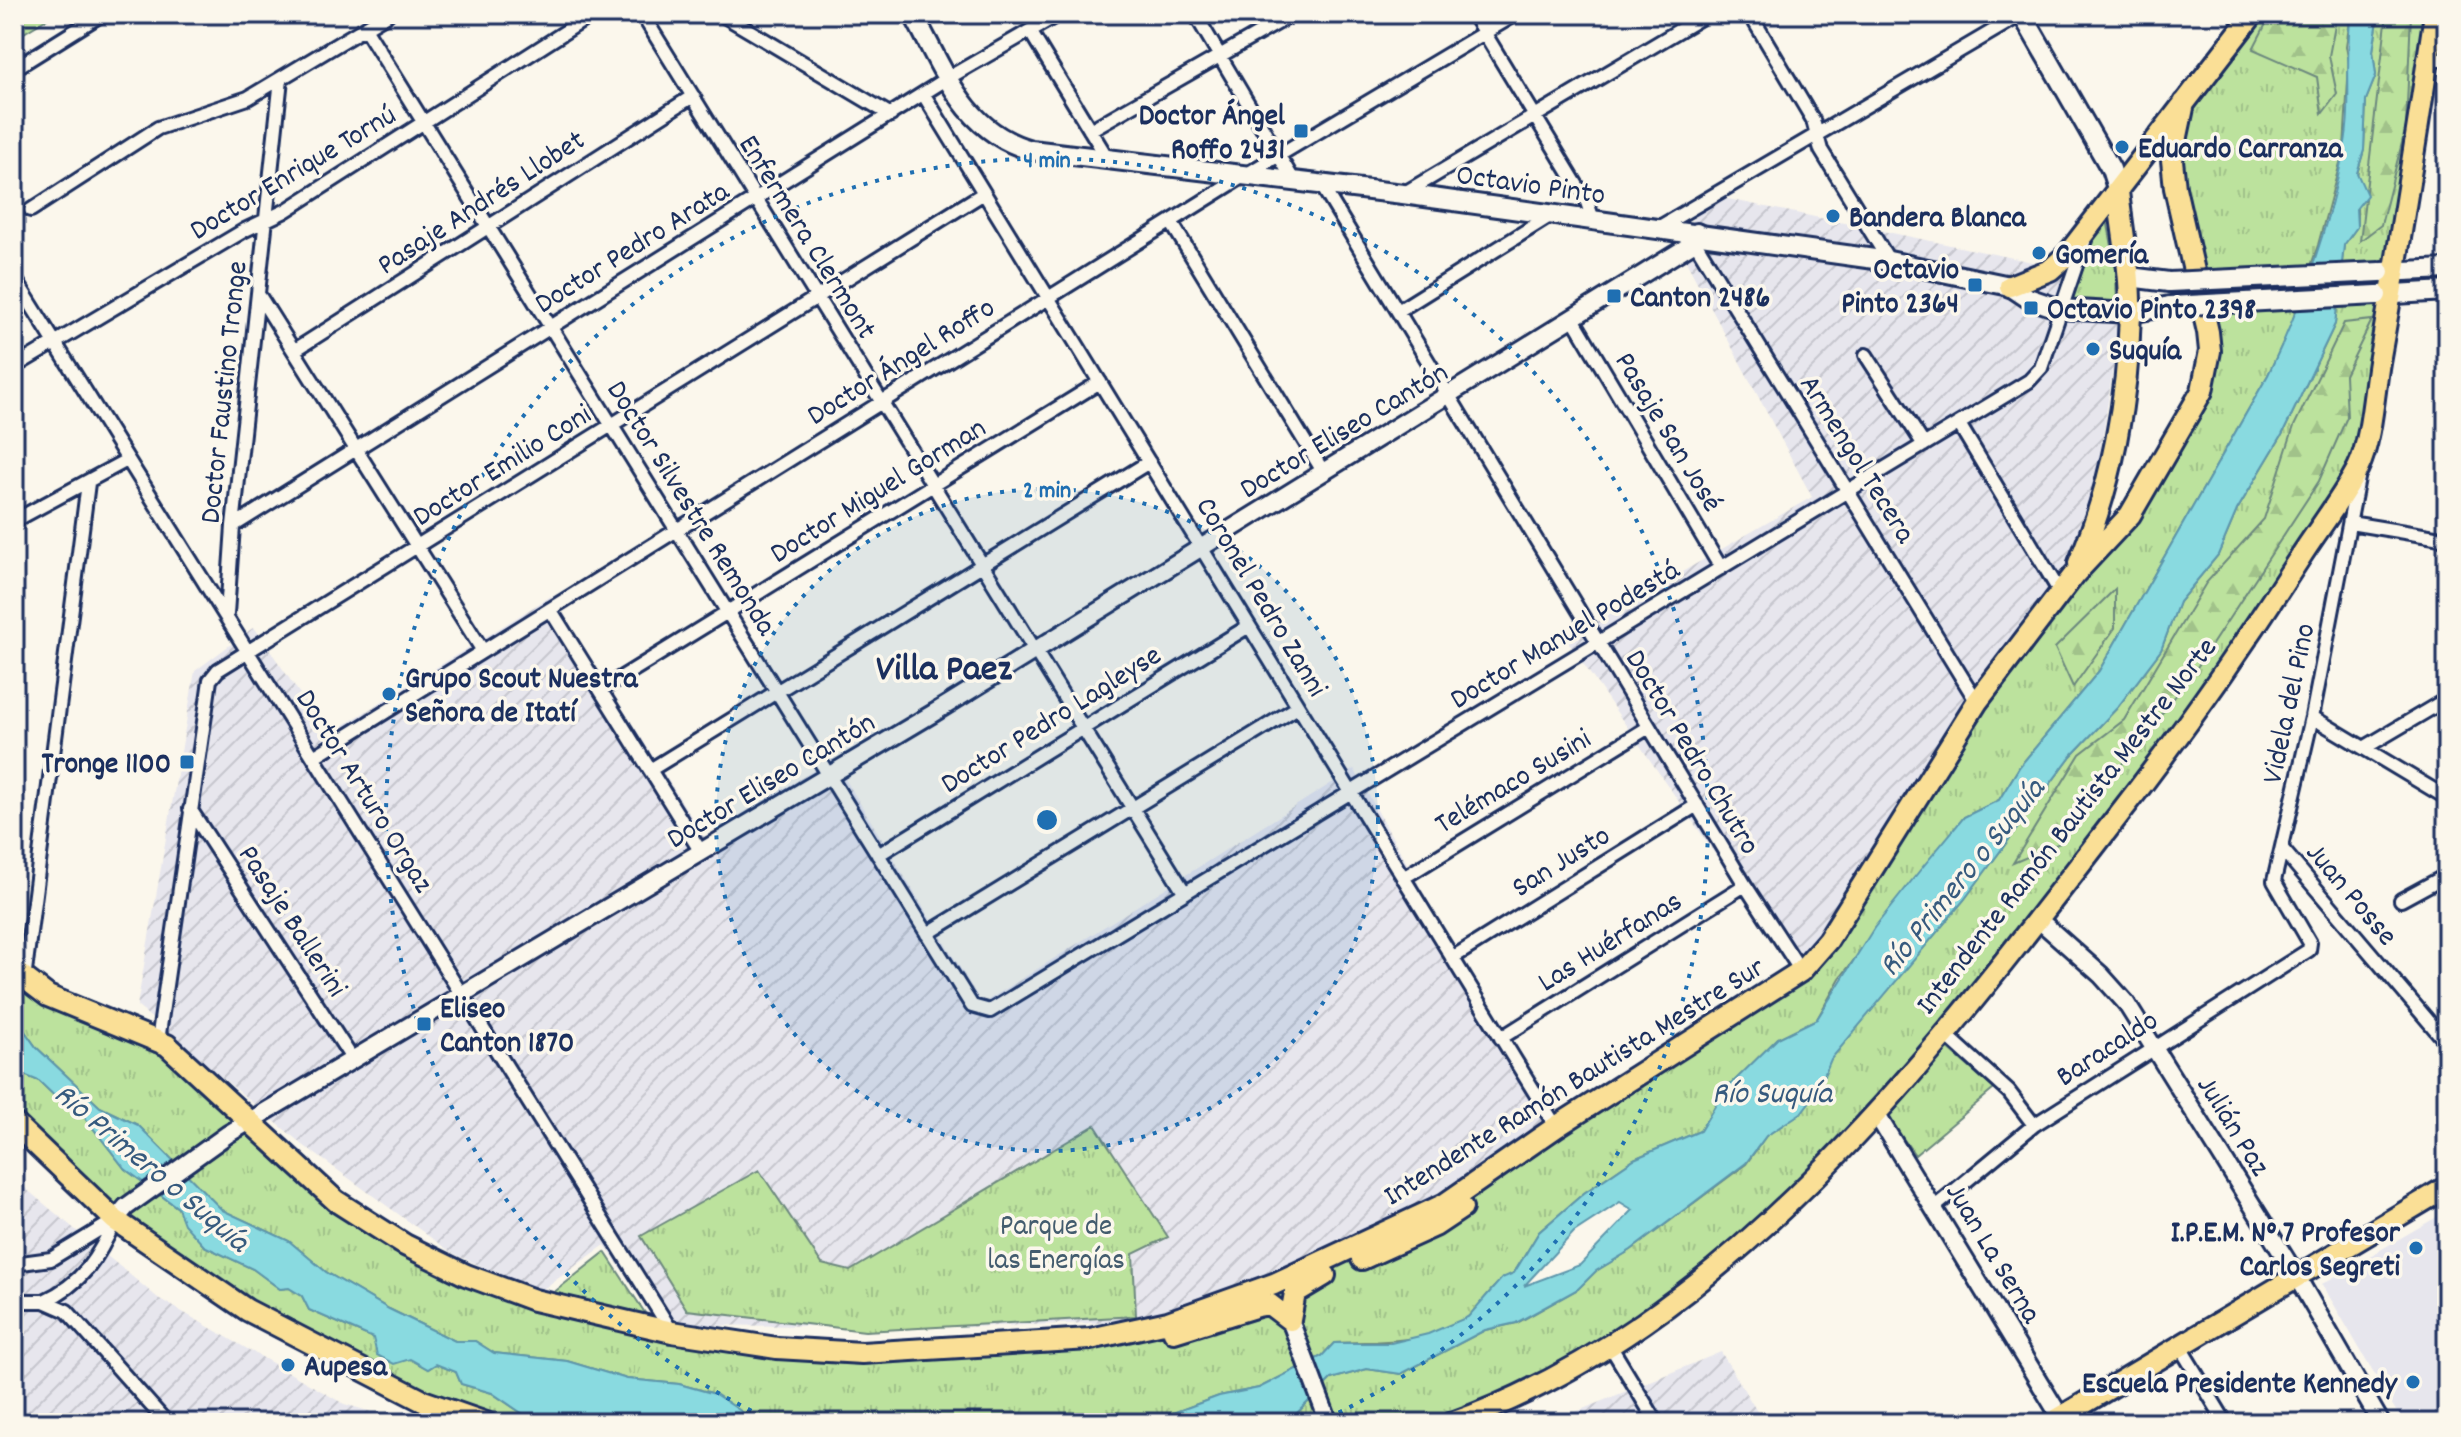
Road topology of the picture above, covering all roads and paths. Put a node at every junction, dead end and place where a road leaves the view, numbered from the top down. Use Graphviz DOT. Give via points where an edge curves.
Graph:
graph roads {
  1 [pos="102,14"];
  2 [pos="388,14"];
  3 [pos="593,14"];
  4 [pos="642,14"];
  5 [pos="721,14"];
  6 [pos="913,14"];
  7 [pos="1059,14"];
  8 [pos="1195,14"];
  9 [pos="1293,14"];
  10 [pos="1473,14"];
  11 [pos="1516,14"];
  12 [pos="1707,14"];
  13 [pos="1750,14"];
  14 [pos="2022,14"];
  15 [pos="2253,14"];
  16 [pos="2435,14"];
  17 [pos="365,28"];
  18 [pos="1030,31"];
  19 [pos="1484,33"];
  20 [pos="1221,57"];
  21 [pos="2438,59"];
  22 [pos="14,69"];
  23 [pos="948,78"];
  24 [pos="281,79"];
  25 [pos="924,95"];
  26 [pos="693,96"];
  27 [pos="2184,103"];
  28 [pos="891,115"];
  29 [pos="1535,116"];
  30 [pos="424,123"];
  31 [pos="1090,130"];
  32 [pos="1817,135"];
  33 [pos="1279,155"];
  34 [pos="1109,161"];
  35 [pos="1242,177"];
  36 [pos="1295,183"];
  37 [pos="1322,186"];
  38 [pos="2118,191"];
  39 [pos="984,193"];
  40 [pos="1403,194"];
  41 [pos="756,199"];
  42 [pos="31,210"];
  43 [pos="1553,214"];
  44 [pos="267,220"];
  45 [pos="1593,220"];
  46 [pos="1171,222"];
  47 [pos="2090,225"];
  48 [pos="488,227"];
  49 [pos="1658,228"];
  50 [pos="1696,237"];
  51 [pos="1889,261"];
  52 [pos="2447,269"];
  53 [pos="2387,272"];
  54 [pos="14,277"];
  55 [pos="2129,277"];
  56 [pos="2010,286"];
  57 [pos="2447,291"];
  58 [pos="2384,295"];
  59 [pos="260,297"];
  60 [pos="817,297"];
  61 [pos="1048,298"];
  62 [pos="2060,309"];
  63 [pos="1398,311"];
  64 [pos="2130,313"];
  65 [pos="1574,320"];
  66 [pos="550,327"];
  67 [pos="54,343"];
  68 [pos="295,350"];
  69 [pos="1866,355"];
  70 [pos="14,367"];
  71 [pos="1100,382"];
  72 [pos="1449,396"];
  73 [pos="882,402"];
  74 [pos="1959,424"];
  75 [pos="611,425"];
  76 [pos="1924,445"];
  77 [pos="357,449"];
  78 [pos="127,460"];
  79 [pos="1149,462"];
  80 [pos="2360,464"];
  81 [pos="1324,473"];
  82 [pos="88,483"];
  83 [pos="933,485"];
  84 [pos="1850,490"];
  85 [pos="14,521"];
  86 [pos="2350,523"];
  87 [pos="233,526"];
  88 [pos="676,530"];
  89 [pos="2447,539"];
  90 [pos="418,546"];
  91 [pos="1201,548"];
  92 [pos="982,565"];
  93 [pos="1721,568"];
  94 [pos="2074,575"];
  95 [pos="2061,594"];
  96 [pos="550,609"];
  97 [pos="727,612"];
  98 [pos="227,614"];
  99 [pos="1249,626"];
  100 [pos="1598,643"];
  101 [pos="1035,650"];
  102 [pos="249,651"];
  103 [pos="483,651"];
  104 [pos="601,690"];
  105 [pos="777,692"];
  106 [pos="2447,699"];
  107 [pos="1977,702"];
  108 [pos="1298,707"];
  109 [pos="2312,717"];
  110 [pos="1649,727"];
  111 [pos="1083,728"];
  112 [pos="2364,748"];
  113 [pos="315,756"];
  114 [pos="650,770"];
  115 [pos="829,776"];
  116 [pos="1351,793"];
  117 [pos="2447,798"];
  118 [pos="1697,805"];
  119 [pos="1132,808"];
  120 [pos="190,809"];
  121 [pos="2283,850"];
  122 [pos="701,852"];
  123 [pos="878,855"];
  124 [pos="2447,875"];
  125 [pos="1403,878"];
  126 [pos="1745,885"];
  127 [pos="1185,893"];
  128 [pos="2401,900"];
  129 [pos="2038,919"];
  130 [pos="927,934"];
  131 [pos="2310,943"];
  132 [pos="1452,958"];
  133 [pos="1801,971"];
  134 [pos="19,975"];
  135 [pos="463,994"];
  136 [pos="980,1011"];
  137 [pos="1943,1032"];
  138 [pos="1501,1038"];
  139 [pos="158,1041"];
  140 [pos="2447,1043"];
  141 [pos="2153,1046"];
  142 [pos="353,1060"];
  143 [pos="1585,1109"];
  144 [pos="1875,1112"];
  145 [pos="14,1123"];
  146 [pos="248,1123"];
  147 [pos="2034,1125"];
  148 [pos="1556,1127"];
  149 [pos="2447,1187"];
  150 [pos="1936,1206"];
  151 [pos="120,1214"];
  152 [pos="14,1264"];
  153 [pos="2297,1277"];
  154 [pos="14,1301"];
  155 [pos="44,1301"];
  156 [pos="1289,1316"];
  157 [pos="672,1332"];
  158 [pos="1090,1339"];
  159 [pos="1611,1347"];
  160 [pos="2180,1347"];
  161 [pos="2059,1421"];
  162 [pos="167,1423"];
  163 [pos="486,1423"];
  164 [pos="1329,1423"];
  165 [pos="1452,1423"];
  166 [pos="1657,1423"];
  167 [pos="2226,1423"];
  168 [pos="2381,1423"];
  1 -- 22 [label="street"];
  2 -- 17 [label="street"];
  3 -- 30 [label="street, Doctor Enrique Tornú"];
  4 -- 26 [label="street, Enfermera Clermont"];
  5 -- 28 [label="street"];
  6 -- 23 [label="main road"];
  7 -- 18 [label="street, Doctor Pedro Arata"];
  8 -- 20 [label="street"];
  9 -- 20 [label="street"];
  10 -- 19 [label="street"];
  11 -- 19 [label="street, Doctor Ángel Roffo"];
  12 -- 29 [label="street"];
  13 -- 32 [label="street"];
  14 -- 32 [label="street"];
  14 -- 38 [label="main road" via="2108,164"];
  15 -- 27 [label="main road, Intendente Ramón Bautista Mestre Sur"];
  16 -- 21 [label="main road, Intendente Ramón Bautista Mestre Norte"];
  17 -- 24 [label="street"];
  17 -- 30 [label="street, Doctor Silvestre Remonda"];
  18 -- 23 [label="street, Doctor Pedro Arata"];
  18 -- 31 [label="street"];
  19 -- 29 [label="street"];
  19 -- 33 [label="street, Doctor Ángel Roffo"];
  20 -- 31 [label="street"];
  20 -- 33 [label="street"];
  21 -- 53 [label="main road, Intendente Ramón Bautista Mestre Norte"];
  23 -- 25 [label="street, Doctor Pedro Arata"];
  23 -- 34 [label="main road, Octavio Pinto" via="971,116 1000,140"];
  24 -- 42 [label="street" via="228,107 158,128"];
  24 -- 44 [label="street, Doctor Faustino Tronge"];
  25 -- 28 [label="street, Doctor Pedro Arata"];
  25 -- 39 [label="street, Coronel Pedro Zanni"];
  26 -- 41 [label="street, Enfermera Clermont"];
  26 -- 48 [label="street, Pasaje Andrés Llobet"];
  27 -- 38 [label="main road, Intendente Ramón Bautista Mestre Sur"];
  27 -- 94 [label="main road, Intendente Ramón Bautista Mestre Sur" via="2172,160 2208,332 2208,369 2202,391 2130,515"];
  28 -- 41 [label="street, Doctor Pedro Arata"];
  29 -- 40 [label="street"];
  29 -- 45 [label="street"];
  30 -- 44 [label="street, Doctor Enrique Tornú"];
  30 -- 48 [label="street, Doctor Silvestre Remonda"];
  31 -- 34 [label="street"];
  32 -- 49 [label="street"];
  32 -- 51 [label="street"];
  33 -- 35 [label="street, Doctor Ángel Roffo"];
  33 -- 36 [label="street"];
  34 -- 35 [label="main road, Octavio Pinto"];
  35 -- 36 [label="main road, Octavio Pinto"];
  35 -- 46 [label="street, Doctor Ángel Roffo"];
  36 -- 37 [label="main road, Octavio Pinto"];
  37 -- 40 [label="main road, Octavio Pinto"];
  37 -- 63 [label="street, Doctor Pedro Chutro"];
  38 -- 47 [label="main road"];
  38 -- 55 [label="main road, Intendente Ramón Bautista Mestre Sur"];
  39 -- 60 [label="street, Doctor Emilio Coni"];
  39 -- 61 [label="street, Coronel Pedro Zanni"];
  40 -- 43 [label="main road, Octavio Pinto"];
  41 -- 60 [label="street, Enfermera Clermont"];
  41 -- 66 [label="street, Doctor Pedro Arata"];
  43 -- 45 [label="main road, Octavio Pinto"];
  43 -- 63 [label="street"];
  44 -- 59 [label="street, Doctor Faustino Tronge"];
  44 -- 67 [label="street, Doctor Enrique Tornú"];
  45 -- 49 [label="main road, Octavio Pinto"];
  46 -- 61 [label="street, Doctor Ángel Roffo"];
  46 -- 81 [label="street"];
  47 -- 56 [label="main road" via="2050,270"];
  47 -- 62 [label="street, Doctor Manuel Podestá"];
  48 -- 66 [label="street, Doctor Silvestre Remonda"];
  48 -- 68 [label="street, Pasaje Andrés Llobet"];
  49 -- 50 [label="main road, Octavio Pinto"];
  50 -- 51 [label="main road, Octavio Pinto"];
  50 -- 65 [label="street, Doctor Eliseo Cantón"];
  50 -- 84 [label="street, Armengol Tecera"];
  51 -- 56 [label="main road, Octavio Pinto"];
  52 -- 53 [label="main road"];
  53 -- 55 [label="main road, bridge" via="2169,282"];
  53 -- 58 [label="main road, Intendente Ramón Bautista Mestre Norte"];
  54 -- 67 [label="street, Doctor Arturo Orgaz"];
  55 -- 64 [label="main road, Intendente Ramón Bautista Mestre Sur"];
  56 -- 62 [label="main road, Octavio Pinto"];
  57 -- 58 [label="main road, Octavio Pinto"];
  58 -- 64 [label="main road, Octavio Pinto, bridge" via="2170,306"];
  58 -- 80 [label="main road, Intendente Ramón Bautista Mestre Norte"];
  59 -- 68 [label="street"];
  59 -- 87 [label="street, Doctor Faustino Tronge"];
  60 -- 73 [label="street, Enfermera Clermont"];
  60 -- 75 [label="street, Doctor Emilio Coni"];
  61 -- 71 [label="street, Coronel Pedro Zanni"];
  61 -- 73 [label="street, Doctor Ángel Roffo"];
  62 -- 64 [label="main road, Octavio Pinto"];
  62 -- 74 [label="street, Doctor Manuel Podestá" via="2041,368"];
  63 -- 72 [label="street, Doctor Pedro Chutro"];
  64 -- 94 [label="main road, Intendente Ramón Bautista Mestre Sur" via="2109,474"];
  65 -- 72 [label="street, Doctor Eliseo Cantón"];
  65 -- 93 [label="street, Pasaje San José"];
  66 -- 75 [label="street, Doctor Silvestre Remonda"];
  66 -- 77 [label="street, Doctor Pedro Arata"];
  67 -- 70 [label="street, Doctor Enrique Tornú"];
  67 -- 78 [label="street, Doctor Arturo Orgaz"];
  68 -- 77 [label="street"];
  69 -- 76 [label="street"];
  71 -- 79 [label="street, Coronel Pedro Zanni"];
  71 -- 83 [label="street, Doctor Miguel Gorman"];
  72 -- 81 [label="street, Doctor Eliseo Cantón"];
  72 -- 100 [label="street, Doctor Pedro Chutro"];
  73 -- 83 [label="street, Enfermera Clermont"];
  73 -- 88 [label="street, Doctor Ángel Roffo"];
  74 -- 76 [label="street, Doctor Manuel Podestá"];
  74 -- 95 [label="street"];
  75 -- 88 [label="street, Doctor Silvestre Remonda"];
  75 -- 90 [label="street, Doctor Emilio Coni"];
  76 -- 84 [label="street, Doctor Manuel Podestá"];
  77 -- 87 [label="street, Doctor Pedro Arata"];
  77 -- 90 [label="street"];
  78 -- 82 [label="street"];
  78 -- 98 [label="street, Doctor Arturo Orgaz"];
  79 -- 91 [label="street, Coronel Pedro Zanni"];
  79 -- 92 [label="street"];
  80 -- 86 [label="street, Videla del Pino"];
  80 -- 129 [label="main road, Intendente Ramón Bautista Mestre Norte" via="2183,731"];
  81 -- 91 [label="street, Doctor Eliseo Cantón"];
  82 -- 85 [label="street"];
  82 -- 134 [label="street"];
  83 -- 92 [label="street, Enfermera Clermont"];
  83 -- 97 [label="street, Doctor Miguel Gorman"];
  84 -- 93 [label="street, Doctor Manuel Podestá"];
  84 -- 107 [label="street, Armengol Tecera"];
  86 -- 89 [label="street"];
  86 -- 109 [label="street, Videla del Pino"];
  87 -- 98 [label="street, Doctor Faustino Tronge"];
  88 -- 96 [label="street, Doctor Ángel Roffo"];
  88 -- 97 [label="street, Doctor Silvestre Remonda"];
  90 -- 102 [label="street, Doctor Emilio Coni"];
  90 -- 103 [label="street"];
  91 -- 99 [label="street, Coronel Pedro Zanni"];
  91 -- 101 [label="street, Doctor Eliseo Cantón"];
  92 -- 101 [label="street, Enfermera Clermont"];
  92 -- 105 [label="street"];
  93 -- 100 [label="street, Doctor Manuel Podestá"];
  94 -- 95 [label="main road, Intendente Ramón Bautista Mestre Sur"];
  95 -- 107 [label="main road, Intendente Ramón Bautista Mestre Sur"];
  96 -- 103 [label="street, Doctor Ángel Roffo"];
  96 -- 104 [label="street"];
  97 -- 104 [label="street, Doctor Miguel Gorman"];
  97 -- 105 [label="street, Doctor Silvestre Remonda"];
  98 -- 102 [label="street, Doctor Arturo Orgaz"];
  99 -- 108 [label="street, Coronel Pedro Zanni"];
  99 -- 111 [label="street, Doctor Pedro Lagleyse"];
  100 -- 110 [label="street, Doctor Pedro Chutro"];
  100 -- 116 [label="street, Doctor Manuel Podestá"];
  101 -- 111 [label="street, Enfermera Clermont"];
  101 -- 115 [label="street, Doctor Eliseo Cantón"];
  102 -- 113 [label="street, Doctor Arturo Orgaz"];
  102 -- 120 [label="street, Doctor Emilio Coni" via="210,680"];
  103 -- 113 [label="street, Doctor Ángel Roffo"];
  104 -- 114 [label="street"];
  105 -- 114 [label="street"];
  105 -- 115 [label="street, Doctor Silvestre Remonda"];
  106 -- 112 [label="street"];
  107 -- 133 [label="main road, Intendente Ramón Bautista Mestre Sur" via="1849,909"];
  108 -- 116 [label="street, Coronel Pedro Zanni"];
  108 -- 119 [label="street"];
  109 -- 112 [label="street"];
  109 -- 121 [label="street, Videla del Pino"];
  110 -- 118 [label="street, Doctor Pedro Chutro"];
  110 -- 125 [label="street, Telémaco Susini"];
  111 -- 119 [label="street, Enfermera Clermont"];
  111 -- 123 [label="street, Doctor Pedro Lagleyse"];
  112 -- 117 [label="street"];
  113 -- 135 [label="street, Doctor Arturo Orgaz"];
  114 -- 122 [label="street"];
  115 -- 122 [label="street, Doctor Eliseo Cantón"];
  115 -- 123 [label="street, Doctor Silvestre Remonda"];
  116 -- 125 [label="street, Coronel Pedro Zanni"];
  116 -- 127 [label="street, Doctor Manuel Podestá"];
  118 -- 126 [label="street, Doctor Pedro Chutro"];
  118 -- 132 [label="street, San Justo"];
  119 -- 127 [label="street, Enfermera Clermont"];
  119 -- 130 [label="street"];
  120 -- 139 [label="street"];
  120 -- 142 [label="street, Pasaje Ballerini"];
  121 -- 131 [label="street, Videla del Pino" via="2275,887"];
  121 -- 140 [label="street, Juan Posse"];
  122 -- 135 [label="street, Doctor Eliseo Cantón"];
  123 -- 130 [label="street, Doctor Silvestre Remonda"];
  124 -- 128 [label="street"];
  125 -- 132 [label="street, Coronel Pedro Zanni"];
  126 -- 133 [label="street, Doctor Pedro Chutro"];
  126 -- 138 [label="street, Las Huérfanas"];
  127 -- 136 [label="street, Doctor Manuel Podestá" via="990,1011"];
  129 -- 137 [label="main road, Intendente Ramón Bautista Mestre Norte"];
  129 -- 141 [label="street, Julián Paz" via="2114,989"];
  130 -- 136 [label="street, Doctor Silvestre Remonda"];
  131 -- 141 [label="street, Baracaldo" via="2305,955"];
  132 -- 138 [label="street, Coronel Pedro Zanni"];
  133 -- 143 [label="main road, Intendente Ramón Bautista Mestre Sur"];
  134 -- 139 [label="main road, Intendente Ramón Bautista Mestre Sur" via="72,1008"];
  135 -- 142 [label="street, Doctor Eliseo Cantón"];
  135 -- 157 [label="street, Doctor Arturo Orgaz"];
  137 -- 144 [label="main road, Intendente Ramón Bautista Mestre Norte"];
  137 -- 147 [label="street" via="2009,1092"];
  138 -- 148 [label="street, Coronel Pedro Zanni"];
  139 -- 146 [label="main road, Intendente Ramón Bautista Mestre Sur" via="175,1051"];
  141 -- 147 [label="street, Baracaldo"];
  141 -- 153 [label="street, Julián Paz"];
  142 -- 146 [label="street, Doctor Eliseo Cantón"];
  143 -- 148 [label="main road, Intendente Ramón Bautista Mestre Sur"];
  143 -- 156 [label="main road" via="1572,1131 1435,1226 1303,1285"];
  144 -- 150 [label="street, Juan La Serna"];
  144 -- 159 [label="main road, Intendente Ramón Bautista Mestre Norte" via="1819,1174 1733,1254"];
  145 -- 151 [label="main road"];
  146 -- 151 [label="street, Doctor Eliseo Cantón"];
  146 -- 157 [label="main road, Intendente Ramón Bautista Mestre Sur" via="336,1201 405,1245 534,1300"];
  147 -- 150 [label="street, Baracaldo"];
  148 -- 158 [label="main road, Intendente Ramón Bautista Mestre Sur" via="1445,1204 1397,1228 1168,1322"];
  149 -- 153 [label="main road"];
  150 -- 161 [label="street, Juan La Serna"];
  151 -- 152 [label="street" via="51,1259"];
  151 -- 155 [label="street" via="76,1285"];
  151 -- 163 [label="main road" via="270,1323 423,1401"];
  153 -- 160 [label="main road"];
  153 -- 168 [label="street, Julián Paz"];
  154 -- 155 [label="street"];
  155 -- 162 [label="street" via="75,1317"];
  156 -- 158 [label="main road" via="1269,1304 1147,1338"];
  156 -- 164 [label="street"];
  157 -- 158 [label="main road, Intendente Ramón Bautista Mestre Sur" via="777,1348 862,1353"];
  159 -- 165 [label="main road, Intendente Ramón Bautista Mestre Norte" via="1513,1400"];
  159 -- 166 [label="street"];
  160 -- 161 [label="main road"];
  160 -- 167 [label="street"];
}
